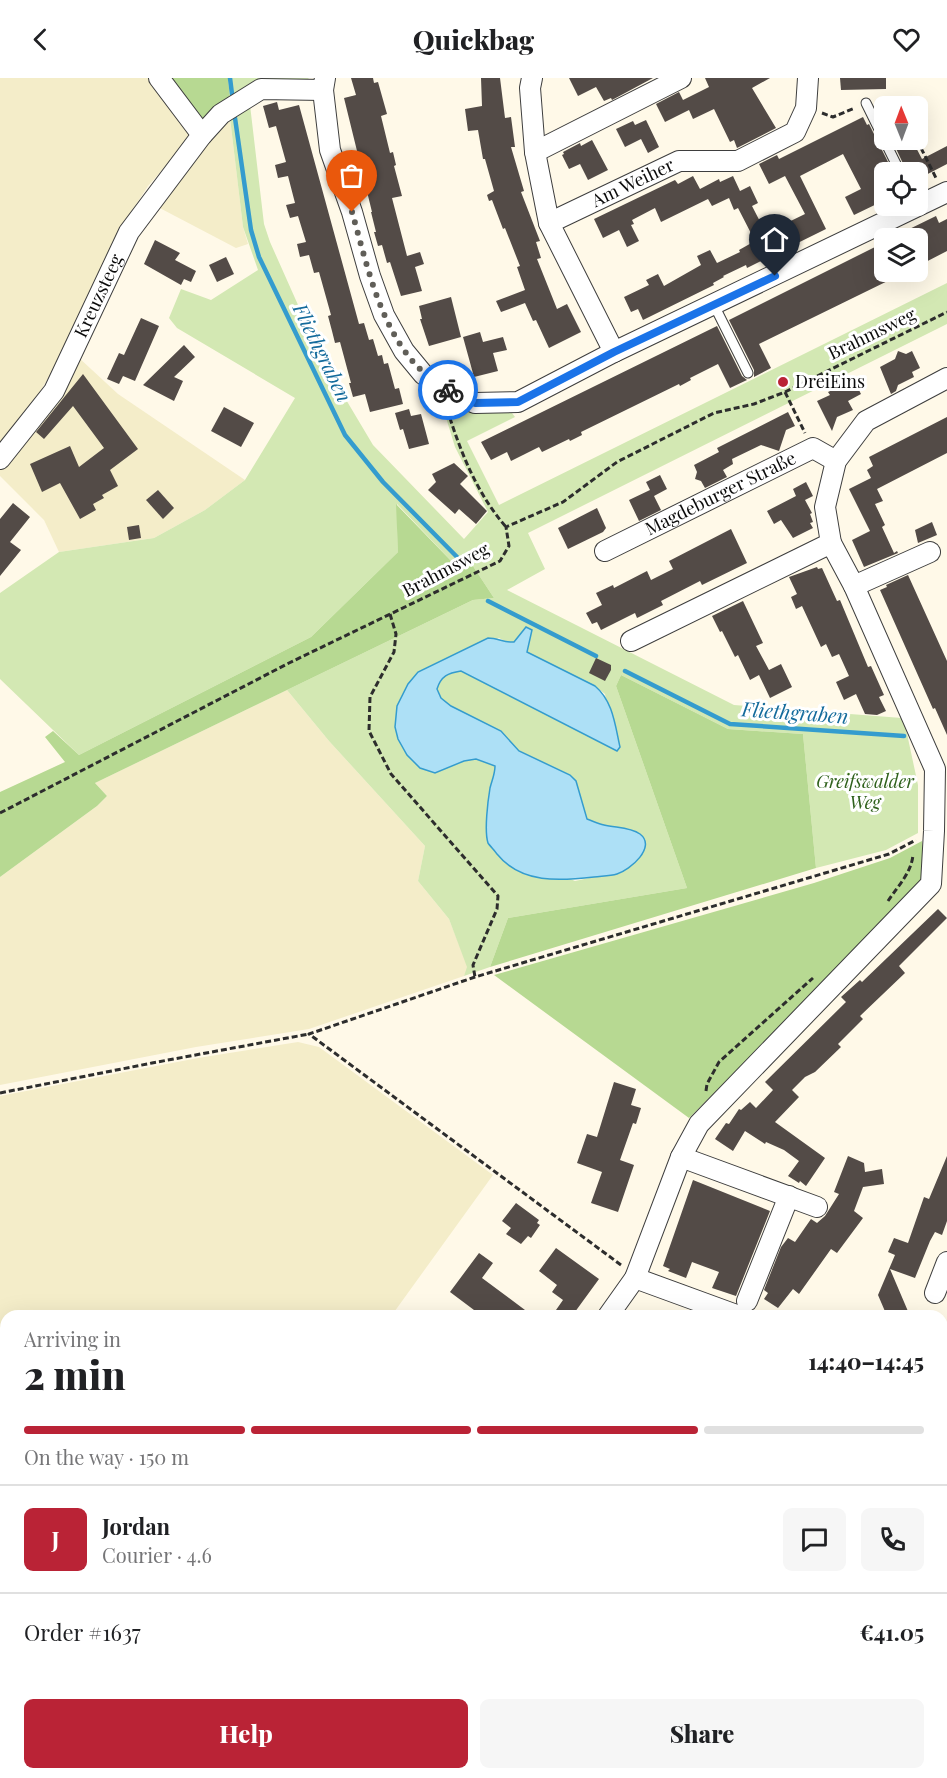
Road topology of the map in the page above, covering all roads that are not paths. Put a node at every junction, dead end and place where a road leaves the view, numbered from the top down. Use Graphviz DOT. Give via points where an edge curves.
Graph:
graph roads {
  1 [pos="159,78"];
  2 [pos="532,78"];
  3 [pos="681,78"];
  4 [pos="808,78"];
  5 [pos="324,84"];
  6 [pos="866,103"];
  7 [pos="202,135"];
  8 [pos="535,152"];
  9 [pos="895,162"];
  10 [pos="945,193"];
  11 [pos="928,201"];
  12 [pos="896,216"];
  13 [pos="549,223"];
  14 [pos="714,305"];
  15 [pos="614,352"];
  16 [pos="748,373"];
  17 [pos="947,378"];
  18 [pos="0,459"];
  19 [pos="836,461"];
  20 [pos="831,543"];
  21 [pos="605,551"];
  22 [pos="930,552"];
  23 [pos="854,586"];
  24 [pos="631,641"];
  25 [pos="941,768"];
  26 [pos="681,1157"];
  27 [pos="789,1196"];
  28 [pos="817,1207"];
  29 [pos="947,1262"];
  30 [pos="635,1278"];
  31 [pos="935,1293"];
  32 [pos="743,1308"];
  33 [pos="612,1310"];
  1 -- 7 [label="street"];
  2 -- 8 [label="street"];
  3 -- 8 [label="street"];
  4 -- 13 [label="street, Am Weiher" via="806,108 795,132 738,161 679,161"];
  5 -- 7 [label="street, Kreuzsteeg" via="261,89 221,114"];
  5 -- 15 [label="street" via="330,150 384,315 404,351 423,374 475,403 518,402"];
  6 -- 9 [label="lane"];
  7 -- 18 [label="street, Kreuzsteeg" via="129,232 54,392"];
  8 -- 13 [label="street"];
  10 -- 11 [label="street"];
  12 -- 14 [label="street"];
  13 -- 15 [label="street"];
  14 -- 15 [label="street"];
  14 -- 16 [label="lane"];
  17 -- 19 [label="street" via="866,421"];
  19 -- 20 [label="street" via="825,507"];
  19 -- 21 [label="street, Magdeburger Straße" via="813,448"];
  20 -- 23 [label="street"];
  20 -- 24 [label="street"];
  22 -- 23 [label="street"];
  23 -- 25 [label="street"];
  25 -- 26 [label="street" via="931,885 699,1124"];
  26 -- 27 [label="street"];
  26 -- 30 [label="street"];
  27 -- 28 [label="street"];
  27 -- 32 [label="street"];
  29 -- 31 [label="street"];
  30 -- 32 [label="street"];
  30 -- 33 [label="street"];
}
